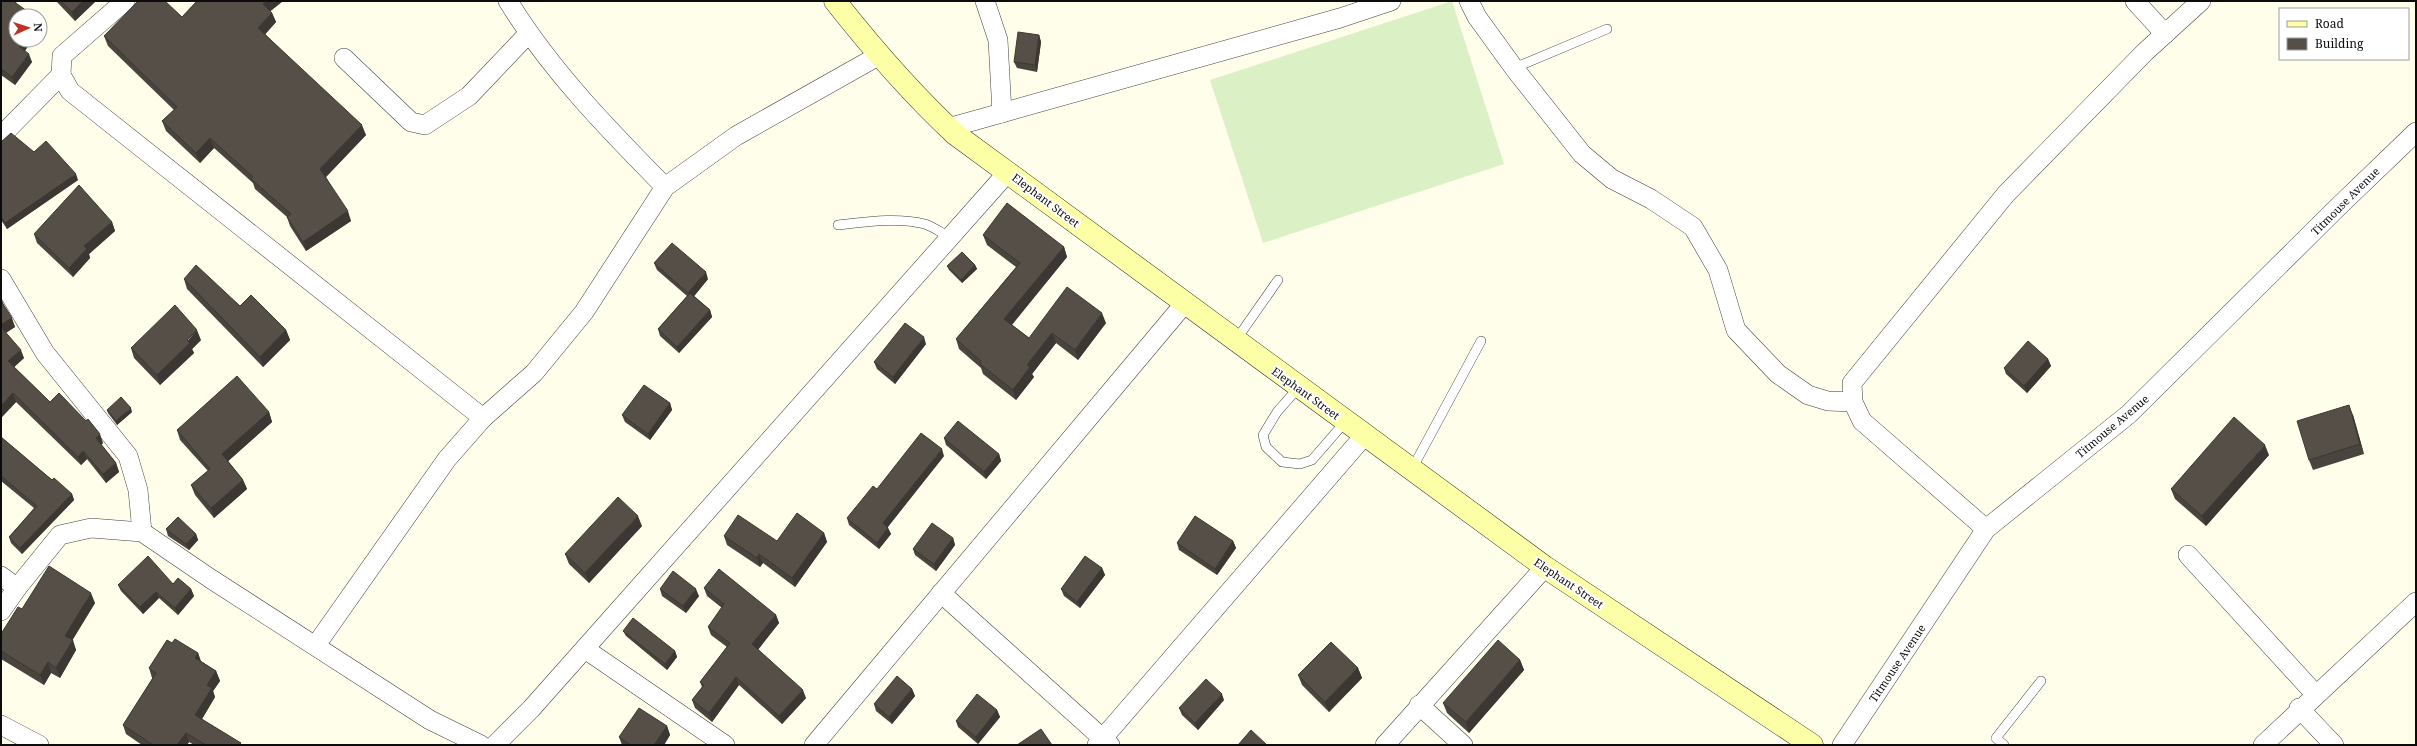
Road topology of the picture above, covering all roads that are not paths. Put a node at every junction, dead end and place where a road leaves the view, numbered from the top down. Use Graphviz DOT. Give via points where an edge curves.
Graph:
graph roads {
  1 [pos="125,1"];
  2 [pos="508,1"];
  3 [pos="834,1"];
  4 [pos="985,1"];
  5 [pos="1391,1"];
  6 [pos="1469,1"];
  7 [pos="2135,1"];
  8 [pos="2201,1"];
  9 [pos="1608,29"];
  10 [pos="528,34"];
  11 [pos="2165,34"];
  12 [pos="878,56"];
  13 [pos="344,58"];
  14 [pos="1514,68"];
  15 [pos="61,75"];
  16 [pos="1002,113"];
  17 [pos="948,128"];
  18 [pos="2416,132"];
  19 [pos="1,136"];
  20 [pos="1008,172"];
  21 [pos="665,187"];
  22 [pos="838,225"];
  23 [pos="950,237"];
  24 [pos="1,279"];
  25 [pos="1278,280"];
  26 [pos="1185,303"];
  27 [pos="1481,341"];
  28 [pos="1236,342"];
  29 [pos="1298,388"];
  30 [pos="1853,402"];
  31 [pos="483,418"];
  32 [pos="1345,422"];
  33 [pos="1364,436"];
  34 [pos="1412,470"];
  35 [pos="1986,529"];
  36 [pos="142,532"];
  37 [pos="2188,555"];
  38 [pos="1545,567"];
  39 [pos="1,576"];
  40 [pos="17,588"];
  41 [pos="942,593"];
  42 [pos="2416,602"];
  43 [pos="1,611"];
  44 [pos="316,645"];
  45 [pos="585,649"];
  46 [pos="2041,681"];
  47 [pos="2316,694"];
  48 [pos="1419,705"];
  49 [pos="2299,708"];
  50 [pos="1,725"];
  51 [pos="1994,742"];
  52 [pos="1103,743"];
  53 [pos="38,745"];
  54 [pos="481,745"];
  55 [pos="495,745"];
  56 [pos="725,745"];
  57 [pos="814,745"];
  58 [pos="1385,745"];
  59 [pos="1463,745"];
  60 [pos="1812,745"];
  61 [pos="1842,745"];
  62 [pos="2004,745"];
  63 [pos="2263,745"];
  64 [pos="2334,745"];
  1 -- 15 [label="street" via="62,56"];
  2 -- 10 [label="street"];
  3 -- 12 [label="main road, Elephant Street"];
  4 -- 16 [label="street" via="998,40"];
  5 -- 16 [label="street" via="1340,18"];
  6 -- 14 [label="street" via="1477,17"];
  7 -- 11 [label="street"];
  8 -- 11 [label="street"];
  9 -- 14 [label="lane"];
  10 -- 13 [label="street" via="469,96 425,125 411,122"];
  10 -- 21 [label="street" via="568,85"];
  11 -- 30 [label="street" via="2006,194 1852,383"];
  12 -- 17 [label="main road, Elephant Street"];
  12 -- 21 [label="street" via="736,136"];
  14 -- 30 [label="street" via="1582,154 1612,179 1651,198 1693,227 1718,270 1736,330 1778,374 1808,395 1828,401"];
  15 -- 19 [label="street"];
  15 -- 31 [label="street" via="70,91"];
  16 -- 17 [label="street"];
  17 -- 20 [label="main road, Elephant Street"];
  18 -- 35 [label="street, Titmouse Avenue" via="2129,414"];
  20 -- 23 [label="street"];
  20 -- 26 [label="main road, Elephant Street"];
  21 -- 31 [label="street" via="584,312 534,373"];
  22 -- 23 [label="lane" via="876,221 912,222 927,225"];
  23 -- 45 [label="street"];
  24 -- 36 [label="street" via="45,353 128,456 138,490"];
  25 -- 28 [label="lane"];
  26 -- 28 [label="main road, Elephant Street"];
  26 -- 41 [label="street"];
  27 -- 34 [label="lane"];
  28 -- 29 [label="main road, Elephant Street"];
  29 -- 32 [label="main road, Elephant Street"];
  29 -- 32 [label="lane" via="1277,412 1263,435 1266,447 1282,462 1300,464 1312,460"];
  30 -- 35 [label="street" via="1862,421"];
  31 -- 44 [label="street" via="447,459"];
  32 -- 33 [label="main road, Elephant Street"];
  33 -- 34 [label="main road, Elephant Street"];
  33 -- 52 [label="street"];
  34 -- 38 [label="main road, Elephant Street"];
  35 -- 61 [label="street, Titmouse Avenue"];
  36 -- 40 [label="street" via="91,528 60,535"];
  36 -- 44 [label="street"];
  37 -- 47 [label="street"];
  38 -- 48 [label="street"];
  38 -- 60 [label="main road, Elephant Street"];
  39 -- 40 [label="street"];
  40 -- 43 [label="street"];
  41 -- 52 [label="street"];
  41 -- 57 [label="street"];
  42 -- 47 [label="street"];
  44 -- 54 [label="street" via="430,720"];
  45 -- 55 [label="street"];
  45 -- 56 [label="street"];
  46 -- 51 [label="lane"];
  47 -- 49 [label="street"];
  48 -- 58 [label="street"];
  48 -- 59 [label="street"];
  49 -- 63 [label="street"];
  49 -- 64 [label="street"];
  50 -- 53 [label="street"];
  51 -- 62 [label="lane"];
}
